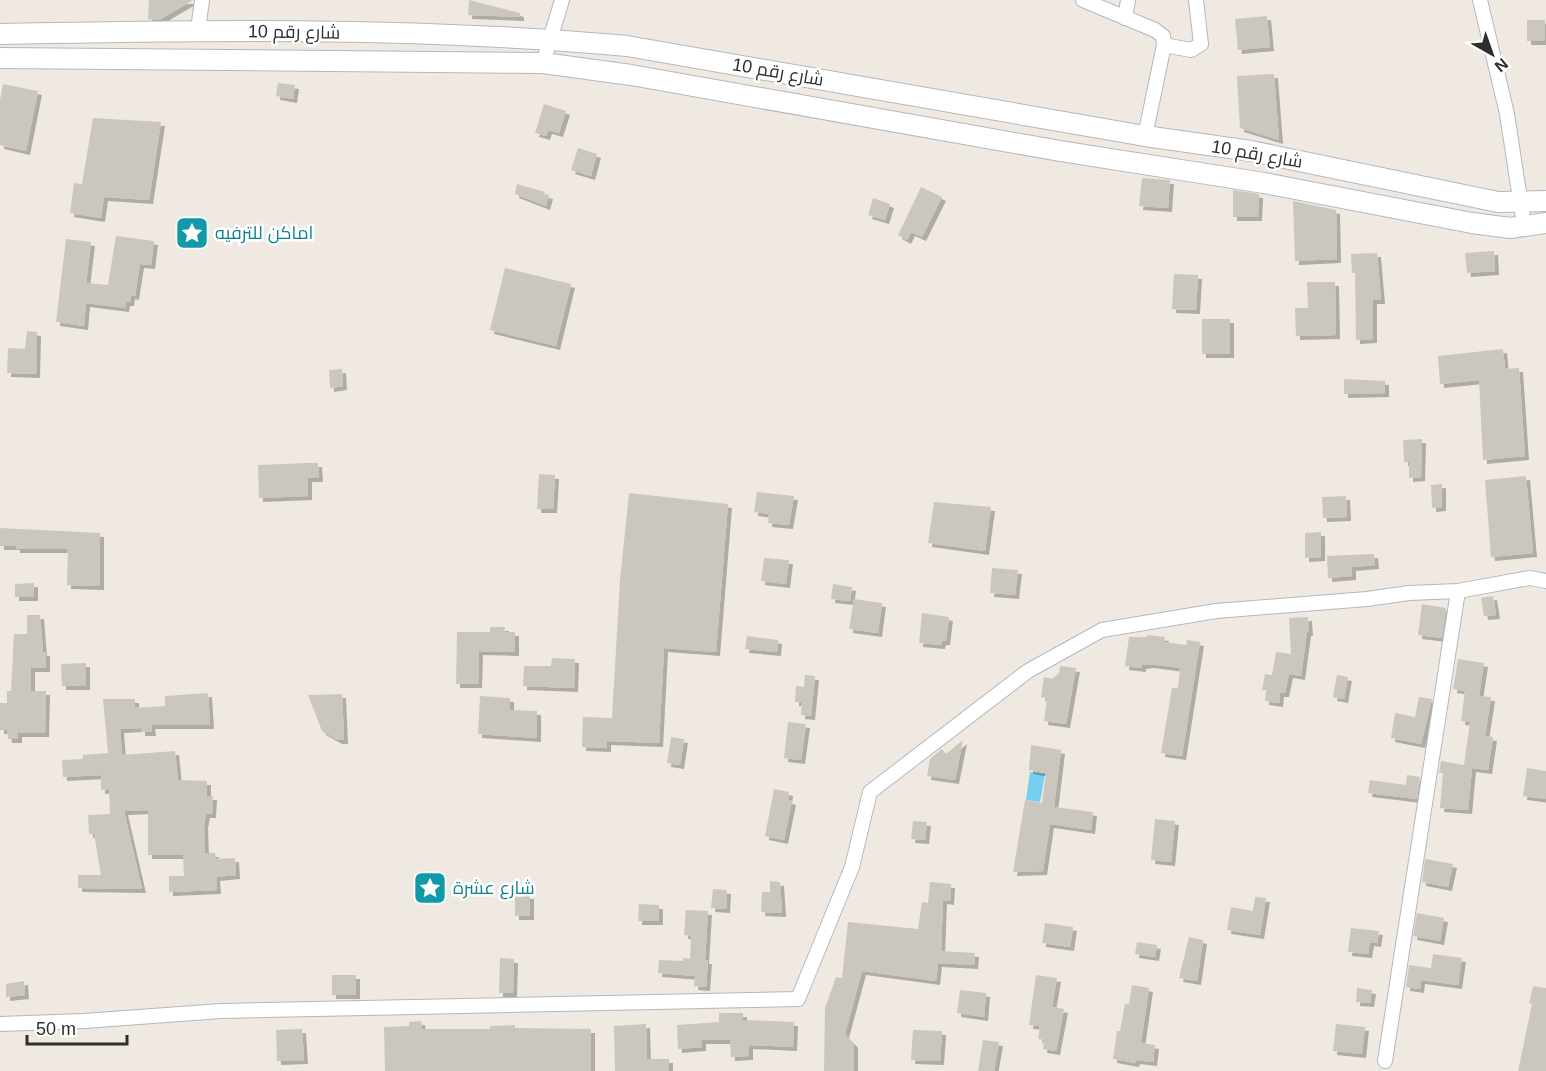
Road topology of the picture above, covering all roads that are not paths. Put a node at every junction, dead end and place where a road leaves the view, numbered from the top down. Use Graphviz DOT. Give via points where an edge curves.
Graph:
graph roads {
  1 [pos="202,0"];
  2 [pos="562,0"];
  3 [pos="1083,0"];
  4 [pos="1128,0"];
  5 [pos="1196,0"];
  6 [pos="1480,0"];
  7 [pos="1125,18"];
  8 [pos="198,30"];
  9 [pos="0,34"];
  10 [pos="550,39"];
  11 [pos="1164,45"];
  12 [pos="0,58"];
  13 [pos="543,63"];
  14 [pos="1145,136"];
  15 [pos="1546,201"];
  16 [pos="1522,203"];
  17 [pos="1546,223"];
  18 [pos="1524,225"];
  19 [pos="1546,581"];
  20 [pos="1458,591"];
  21 [pos="0,1023"];
  22 [pos="1385,1061"];
  1 -- 8 [label="street"];
  2 -- 10 [label="street"];
  3 -- 7 [label="street"];
  4 -- 7 [label="street"];
  5 -- 11 [label="street" via="1200,44 1191,51"];
  6 -- 16 [label="street" via="1507,114"];
  7 -- 11 [label="street" via="1161,33"];
  8 -- 9 [label="main road, شارع رقم 10"];
  8 -- 10 [label="main road, شارع رقم 10"];
  10 -- 13 [label="street"];
  10 -- 14 [label="main road, شارع رقم 10" via="627,46"];
  11 -- 14 [label="street"];
  12 -- 13 [label="main road, شارع رقم 10"];
  13 -- 18 [label="main road, شارع رقم 10" via="1264,183 1472,223 1510,228"];
  14 -- 16 [label="main road, شارع رقم 10" via="1251,151 1498,202"];
  15 -- 16 [label="main road, شارع رقم 10"];
  16 -- 18 [label="street"];
  17 -- 18 [label="main road, شارع رقم 10"];
  19 -- 20 [label="street" via="1530,578"];
  20 -- 21 [label="street" via="1216,611 1102,630 1028,671 870,792 852,867 798,999 221,1011"];
  20 -- 22 [label="street"];
}
